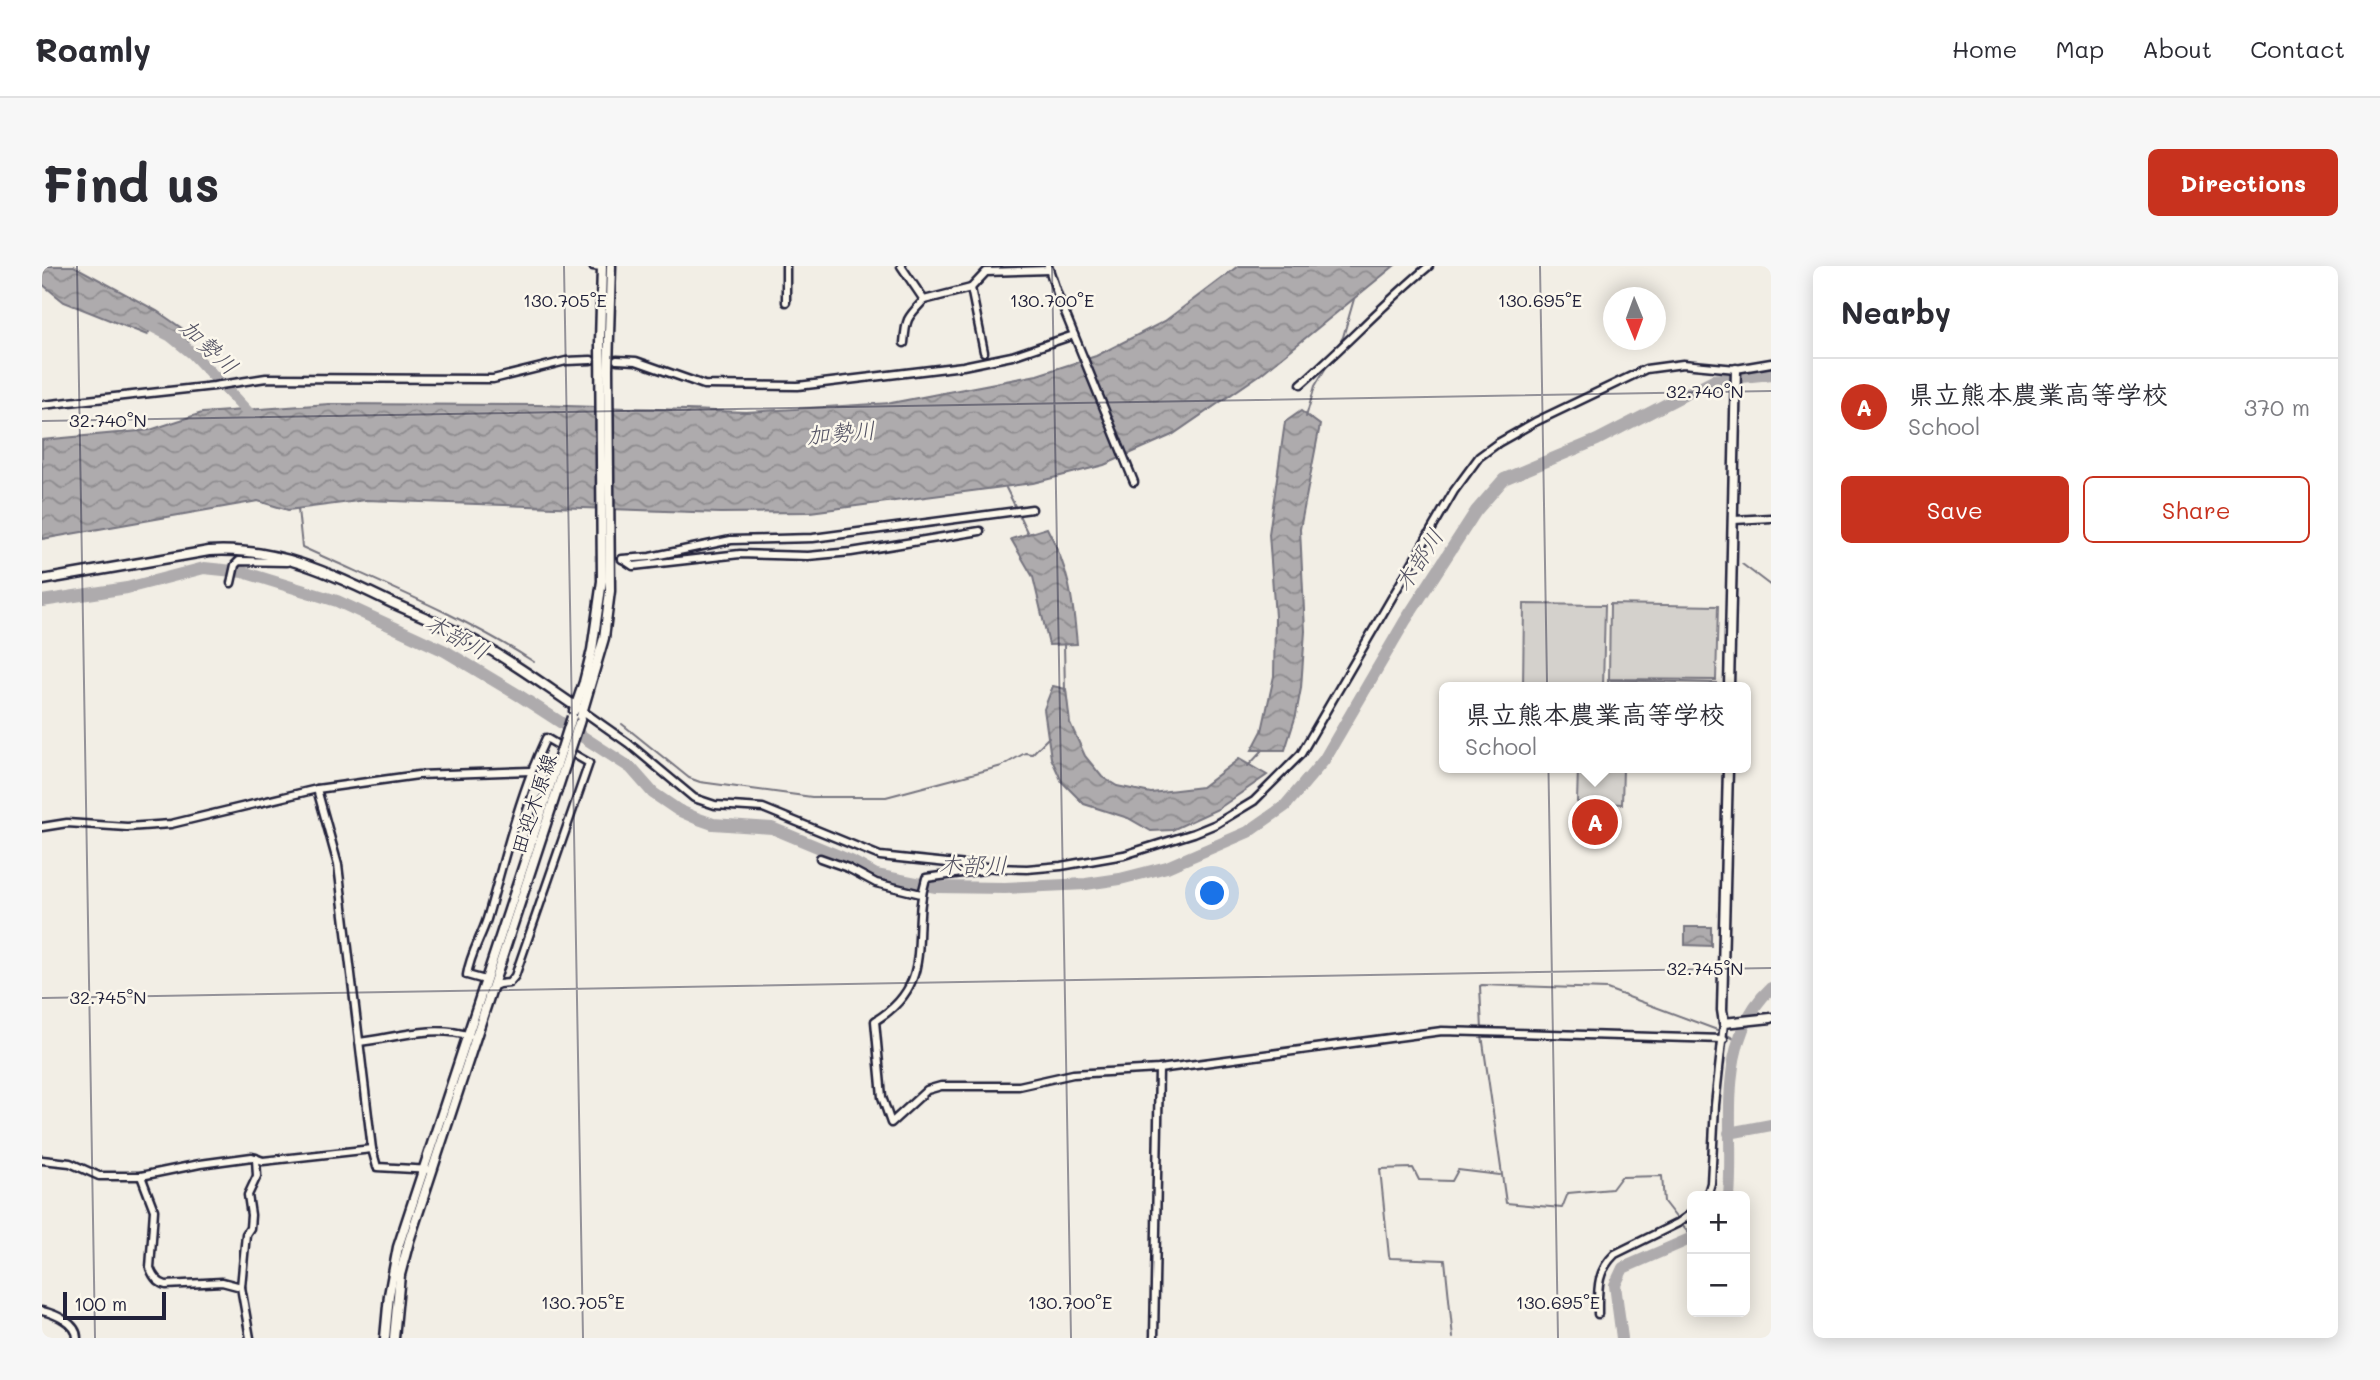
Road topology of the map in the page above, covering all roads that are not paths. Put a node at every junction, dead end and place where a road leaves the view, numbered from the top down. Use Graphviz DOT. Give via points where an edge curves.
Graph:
graph roads {
  1 [pos="593,266"];
  2 [pos="621,266"];
  3 [pos="786,266"];
  4 [pos="901,266"];
  5 [pos="1429,266"];
  6 [pos="606,267"];
  7 [pos="1049,268"];
  8 [pos="971,288"];
  9 [pos="924,300"];
  10 [pos="786,302"];
  11 [pos="1074,335"];
  12 [pos="904,343"];
  13 [pos="984,352"];
  14 [pos="591,360"];
  15 [pos="617,360"];
  16 [pos="1771,363"];
  17 [pos="1736,371"];
  18 [pos="1301,384"];
  19 [pos="42,405"];
  20 [pos="1134,482"];
  21 [pos="1032,509"];
  22 [pos="1771,518"];
  23 [pos="1734,520"];
  24 [pos="979,531"];
  25 [pos="301,562"];
  26 [pos="43,578"];
  27 [pos="231,583"];
  28 [pos="1728,682"];
  29 [pos="579,709"];
  30 [pos="561,765"];
  31 [pos="530,771"];
  32 [pos="1728,773"];
  33 [pos="317,789"];
  34 [pos="42,827"];
  35 [pos="820,858"];
  36 [pos="996,869"];
  37 [pos="921,892"];
  38 [pos="485,980"];
  39 [pos="492,988"];
  40 [pos="1771,1018"];
  41 [pos="1724,1023"];
  42 [pos="471,1037"];
  43 [pos="1724,1039"];
  44 [pos="359,1042"];
  45 [pos="1159,1069"];
  46 [pos="372,1149"];
  47 [pos="256,1158"];
  48 [pos="42,1160"];
  49 [pos="432,1170"];
  50 [pos="422,1171"];
  51 [pos="141,1175"];
  52 [pos="1709,1191"];
  53 [pos="1687,1217"];
  54 [pos="241,1287"];
  55 [pos="42,1311"];
  56 [pos="1598,1314"];
  57 [pos="77,1338"];
  58 [pos="250,1338"];
  59 [pos="385,1338"];
  60 [pos="394,1338"];
  61 [pos="1154,1338"];
  1 -- 6 [label="street"];
  2 -- 6 [label="street"];
  3 -- 10 [label="street"];
  4 -- 9 [label="street"];
  5 -- 18 [label="street"];
  6 -- 29 [label="main road, 田迎木原線" via="607,517 598,619"];
  7 -- 8 [label="street" via="986,272"];
  7 -- 11 [label="street"];
  8 -- 9 [label="street"];
  8 -- 13 [label="street"];
  9 -- 12 [label="street" via="908,318"];
  11 -- 15 [label="street" via="1012,356 963,366 798,386 704,386 636,361"];
  11 -- 20 [label="street"];
  14 -- 19 [label="street" via="566,361 493,379 266,378"];
  16 -- 17 [label="street"];
  17 -- 23 [label="main road"];
  17 -- 36 [label="street" via="1683,364 1646,369 1535,422 1479,457 1416,552 1301,754 1247,806 1194,833 1124,855 1060,866"];
  21 -- 24 [label="street" via="813,538 731,540 622,559 633,566 740,554 808,556"];
  22 -- 23 [label="street"];
  23 -- 28 [label="main road"];
  25 -- 26 [label="main road" via="232,550 209,551"];
  25 -- 27 [label="street" via="239,561"];
  25 -- 29 [label="main road" via="479,643"];
  29 -- 30 [label="main road, 田迎木原線, bridge"];
  29 -- 36 [label="street" via="694,798 715,805 763,808 880,856"];
  30 -- 38 [label="main road, 田迎木原線"];
  30 -- 39 [label="main road, 田迎木原線"];
  31 -- 33 [label="street" via="418,775"];
  31 -- 38 [label="street" via="485,925 469,963 467,975"];
  31 -- 39 [label="street" via="546,738 589,763 515,976"];
  32 -- 41 [label="main road"];
  33 -- 34 [label="street" via="171,824"];
  33 -- 44 [label="street" via="338,865"];
  35 -- 37 [label="street" via="876,883"];
  36 -- 37 [label="street" via="926,878"];
  37 -- 45 [label="street" via="915,976 892,1010 875,1021 882,1097 891,1123 927,1090 941,1086 1019,1086 1073,1074"];
  38 -- 42 [label="main road, 田迎木原線"];
  39 -- 42 [label="main road, 田迎木原線"];
  40 -- 41 [label="main road"];
  41 -- 43 [label="street"];
  42 -- 44 [label="street" via="403,1033"];
  42 -- 49 [label="main road, 田迎木原線"];
  42 -- 50 [label="main road, 田迎木原線"];
  43 -- 45 [label="street" via="1442,1031"];
  43 -- 52 [label="street"];
  44 -- 46 [label="street"];
  45 -- 61 [label="street"];
  46 -- 47 [label="street" via="263,1161"];
  46 -- 50 [label="street" via="377,1167"];
  47 -- 51 [label="street"];
  47 -- 54 [label="street" via="257,1176 248,1195 251,1215"];
  48 -- 51 [label="street" via="70,1163 99,1176"];
  49 -- 50 [label="street"];
  49 -- 60 [label="main road, 田迎木原線" via="400,1275"];
  50 -- 59 [label="main road, 田迎木原線" via="394,1264"];
  51 -- 54 [label="street" via="154,1210 150,1268 160,1284 222,1282"];
  53 -- 56 [label="street" via="1609,1260 1597,1282"];
  54 -- 58 [label="street"];
  55 -- 57 [label="street" via="73,1327"];
}
